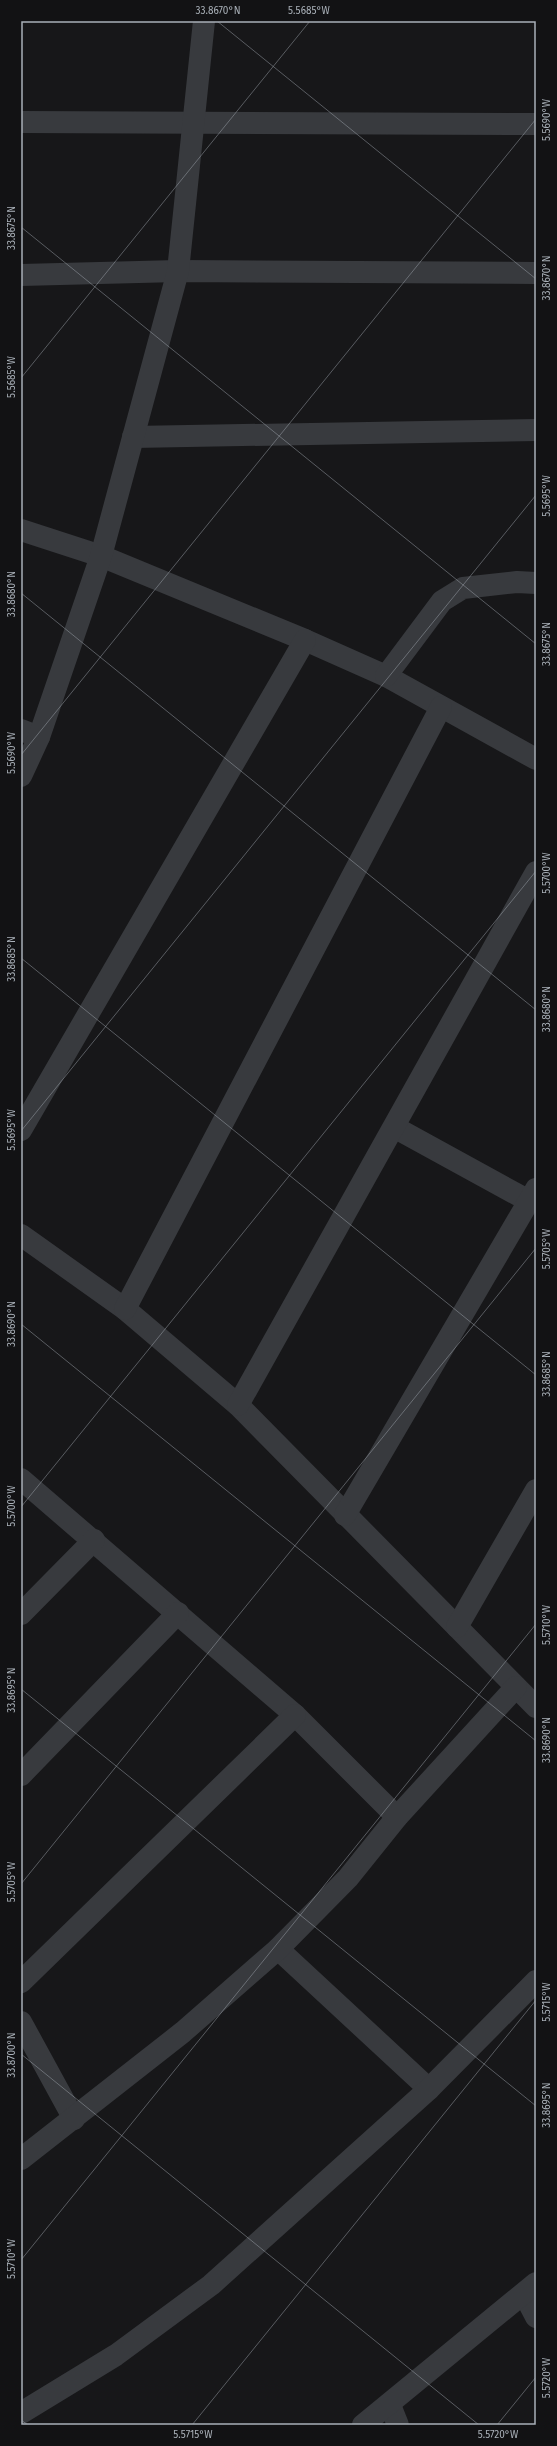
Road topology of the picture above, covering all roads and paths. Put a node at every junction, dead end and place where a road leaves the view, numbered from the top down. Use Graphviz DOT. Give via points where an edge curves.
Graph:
graph roads {
  1 [pos="204,21"];
  2 [pos="21,122"];
  3 [pos="193,122"];
  4 [pos="536,124"];
  5 [pos="178,271"];
  6 [pos="536,273"];
  7 [pos="21,275"];
  8 [pos="536,430"];
  9 [pos="133,437"];
  10 [pos="21,530"];
  11 [pos="101,556"];
  12 [pos="536,583"];
  13 [pos="305,640"];
  14 [pos="386,676"];
  15 [pos="441,707"];
  16 [pos="30,734"];
  17 [pos="536,759"];
  18 [pos="21,776"];
  19 [pos="536,872"];
  20 [pos="394,1127"];
  21 [pos="21,1130"];
  22 [pos="533,1195"];
  23 [pos="21,1235"];
  24 [pos="125,1310"];
  25 [pos="238,1405"];
  26 [pos="21,1479"];
  27 [pos="536,1490"];
  28 [pos="345,1515"];
  29 [pos="94,1540"];
  30 [pos="178,1613"];
  31 [pos="21,1614"];
  32 [pos="457,1627"];
  33 [pos="516,1687"];
  34 [pos="536,1707"];
  35 [pos="294,1714"];
  36 [pos="21,1775"];
  37 [pos="397,1817"];
  38 [pos="278,1949"];
  39 [pos="536,1981"];
  40 [pos="21,1982"];
  41 [pos="21,2022"];
  42 [pos="430,2089"];
  43 [pos="74,2120"];
  44 [pos="21,2160"];
  45 [pos="530,2288"];
  46 [pos="536,2317"];
  47 [pos="390,2405"];
  48 [pos="21,2413"];
  49 [pos="363,2425"];
  50 [pos="398,2425"];
  1 -- 3 [label="street"];
  2 -- 3 [label="street"];
  3 -- 4 [label="street"];
  3 -- 5 [label="street"];
  5 -- 6 [label="street"];
  5 -- 7 [label="street"];
  5 -- 9 [label="street"];
  8 -- 9 [label="street"];
  9 -- 11 [label="street"];
  10 -- 11 [label="street"];
  11 -- 13 [label="street"];
  11 -- 16 [label="street"];
  12 -- 14 [label="street" via="517,582 463,588 442,601"];
  13 -- 14 [label="street"];
  13 -- 21 [label="street"];
  14 -- 15 [label="street"];
  15 -- 17 [label="street"];
  15 -- 24 [label="street"];
  16 -- 18 [label="street"];
  19 -- 20 [label="street"];
  20 -- 22 [label="street"];
  20 -- 25 [label="street"];
  22 -- 28 [label="street"];
  23 -- 24 [label="street"];
  24 -- 25 [label="street"];
  25 -- 28 [label="street"];
  26 -- 29 [label="street"];
  27 -- 32 [label="street"];
  28 -- 32 [label="street"];
  29 -- 30 [label="street"];
  29 -- 31 [label="street"];
  30 -- 35 [label="street"];
  30 -- 36 [label="street"];
  32 -- 33 [label="street"];
  33 -- 34 [label="street"];
  33 -- 37 [label="street"];
  35 -- 37 [label="street"];
  35 -- 40 [label="street"];
  37 -- 38 [label="street" via="348,1878"];
  38 -- 42 [label="street"];
  38 -- 43 [label="street" via="183,2032"];
  39 -- 42 [label="street"];
  41 -- 43 [label="street"];
  42 -- 48 [label="street" via="206,2289 116,2355"];
  43 -- 44 [label="street"];
  45 -- 46 [label="street"];
  45 -- 47 [label="street"];
  47 -- 49 [label="street"];
  47 -- 50 [label="street"];
}
